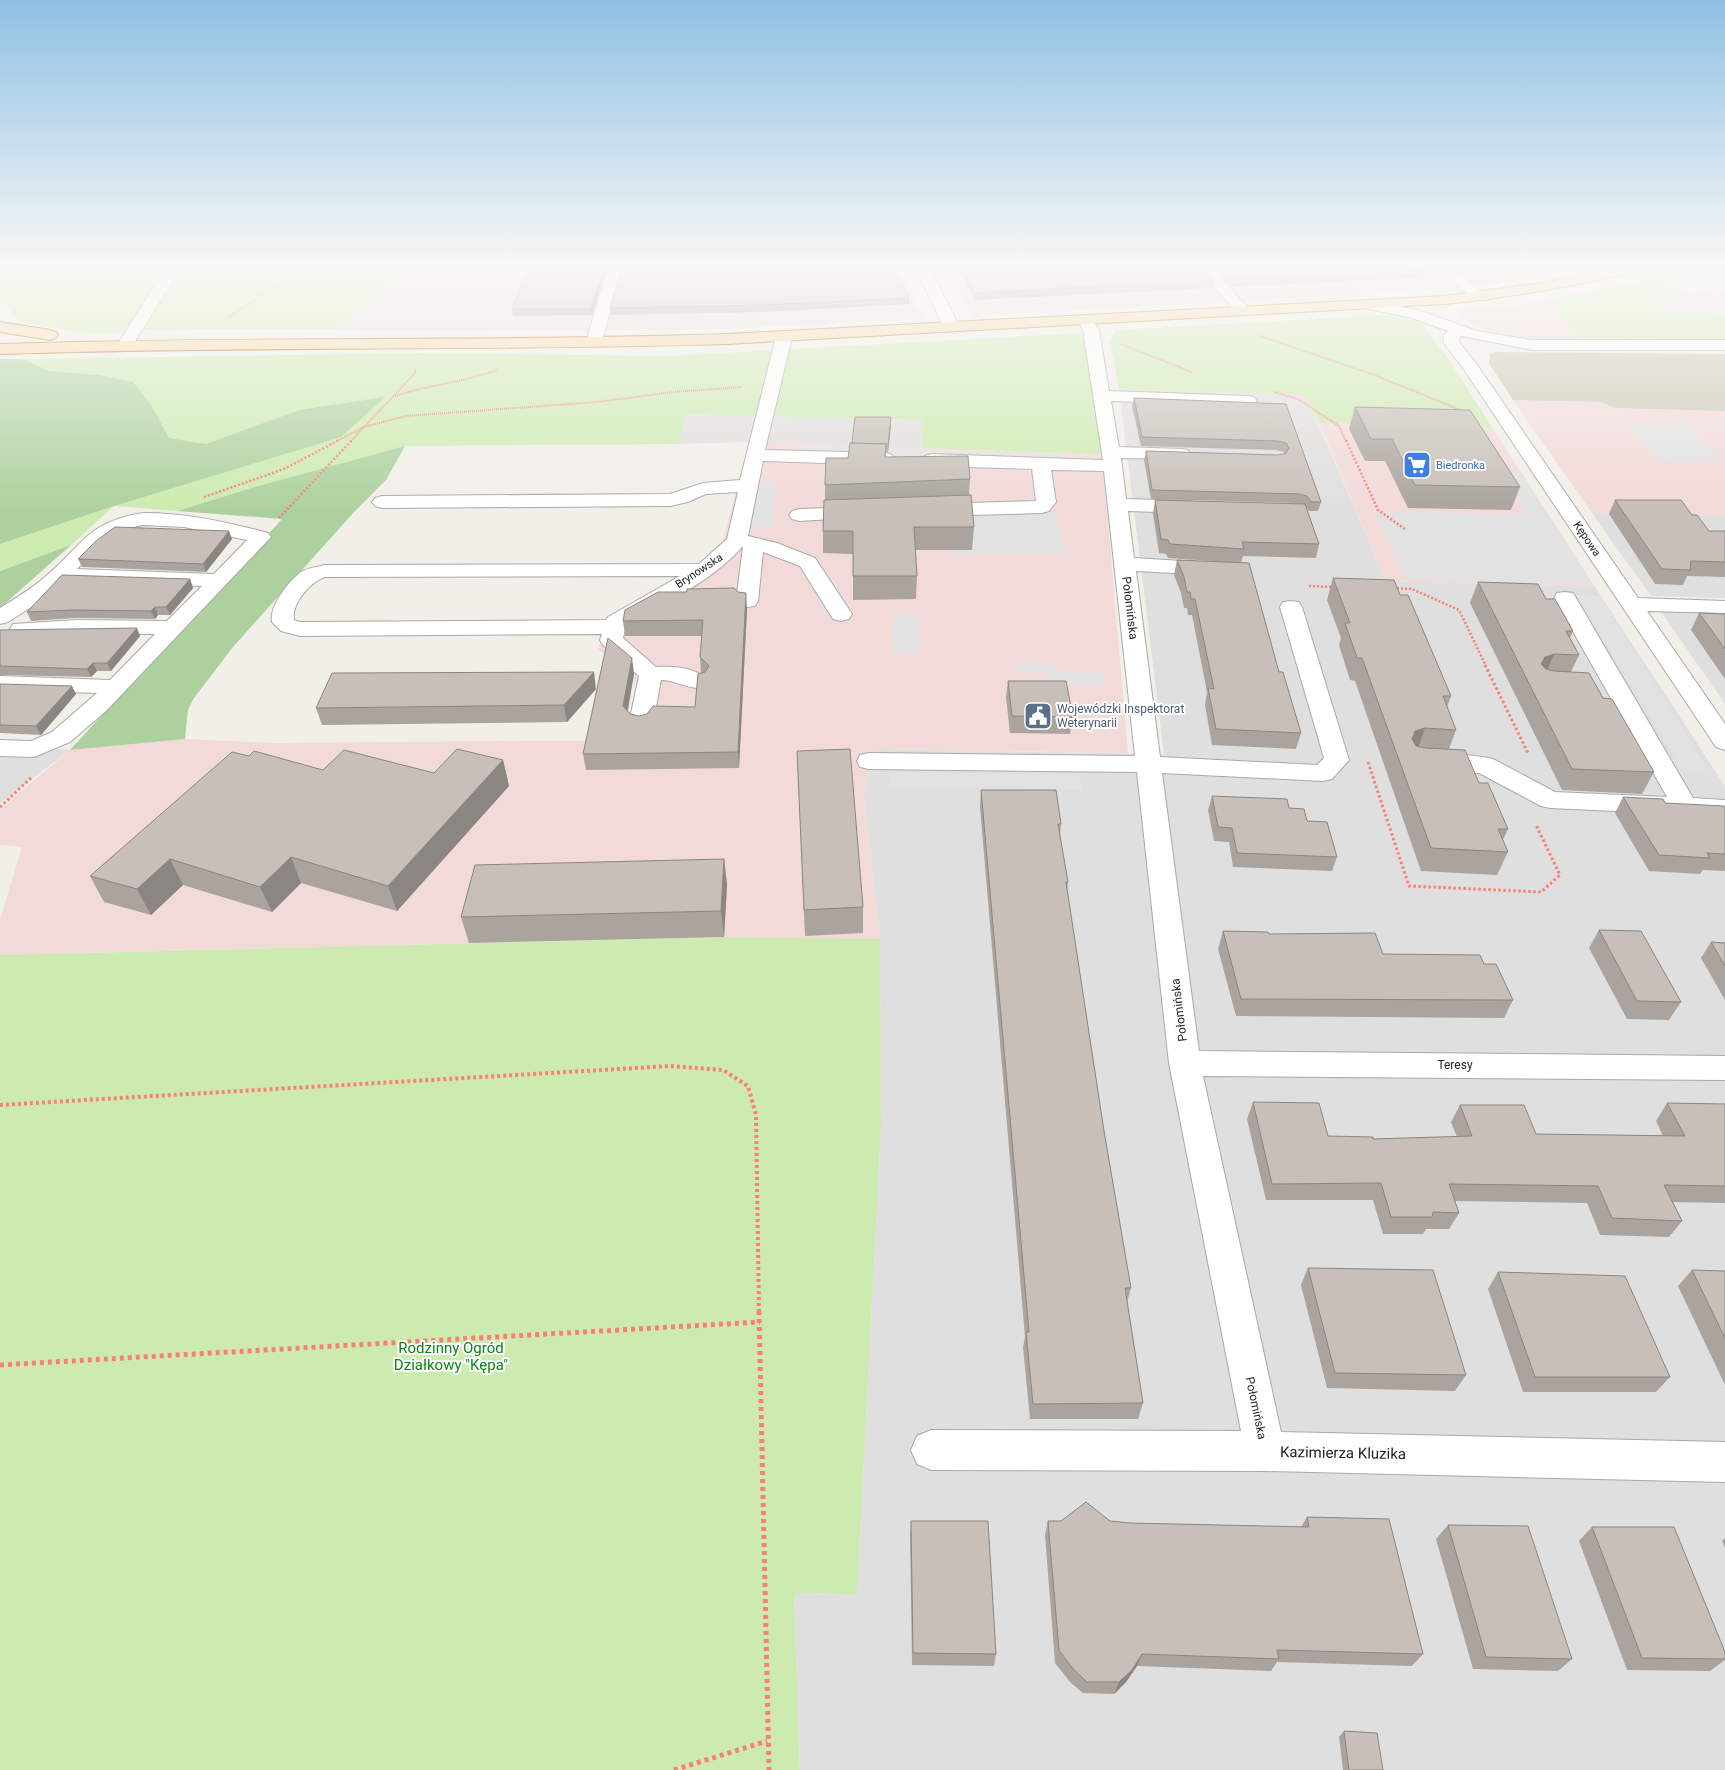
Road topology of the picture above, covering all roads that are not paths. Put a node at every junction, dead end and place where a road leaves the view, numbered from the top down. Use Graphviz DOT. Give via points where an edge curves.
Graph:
graph roads {
  1 [pos="99,347"];
  2 [pos="781,347"];
  3 [pos="1094,347"];
  4 [pos="1454,347"];
  5 [pos="1484,347"];
  6 [pos="0,349"];
  7 [pos="1469,365"];
  8 [pos="1103,396"];
  9 [pos="1248,401"];
  10 [pos="1198,454"];
  11 [pos="755,455"];
  12 [pos="1112,459"];
  13 [pos="1041,464"];
  14 [pos="748,486"];
  15 [pos="382,502"];
  16 [pos="1117,505"];
  17 [pos="1207,508"];
  18 [pos="916,511"];
  19 [pos="877,512"];
  20 [pos="799,515"];
  21 [pos="746,542"];
  22 [pos="1124,564"];
  23 [pos="704,570"];
  24 [pos="1237,570"];
  25 [pos="59,575"];
  26 [pos="220,580"];
  27 [pos="1565,598"];
  28 [pos="747,601"];
  29 [pos="1631,604"];
  30 [pos="1291,607"];
  31 [pos="1725,607"];
  32 [pos="841,614"];
  33 [pos="0,617"];
  34 [pos="615,627"];
  35 [pos="173,628"];
  36 [pos="0,629"];
  37 [pos="651,674"];
  38 [pos="697,682"];
  39 [pos="0,683"];
  40 [pos="1589,685"];
  41 [pos="1616,686"];
  42 [pos="116,687"];
  43 [pos="641,723"];
  44 [pos="1725,742"];
  45 [pos="0,748"];
  46 [pos="869,761"];
  47 [pos="1416,761"];
  48 [pos="1149,764"];
  49 [pos="1685,806"];
  50 [pos="1725,808"];
  51 [pos="1185,1063"];
  52 [pos="1725,1068"];
  53 [pos="931,1450"];
  54 [pos="1265,1451"];
  55 [pos="1725,1462"];
  1 -- 6 [label="main road"];
  2 -- 11 [label="street"];
  3 -- 8 [label="street, Połomińska"];
  4 -- 7 [label="street, Kępowa"];
  5 -- 7 [label="street" via="1473,354"];
  7 -- 29 [label="street, Kępowa"];
  8 -- 9 [label="street"];
  8 -- 12 [label="street, Połomińska"];
  10 -- 12 [label="street"];
  11 -- 13 [label="street"];
  11 -- 14 [label="street"];
  12 -- 13 [label="street"];
  12 -- 16 [label="street, Połomińska"];
  13 -- 18 [label="street" via="1046,502 1042,507"];
  14 -- 15 [label="street" via="703,489 670,500"];
  14 -- 21 [label="street"];
  16 -- 17 [label="street"];
  16 -- 22 [label="street, Połomińska"];
  19 -- 20 [label="street"];
  21 -- 23 [label="street, Brynowska"];
  21 -- 28 [label="street"];
  21 -- 32 [label="street" via="770,547 808,562"];
  22 -- 24 [label="street, Połomińska"];
  22 -- 48 [label="street, Połomińska"];
  23 -- 34 [label="street, Brynowska" via="616,622"];
  23 -- 34 [label="street" via="324,571 302,582 281,613 285,624 300,629"];
  25 -- 26 [label="street"];
  25 -- 26 [label="street" via="100,535 129,521 186,521 261,537"];
  25 -- 33 [label="street" via="46,588"];
  26 -- 35 [label="street"];
  27 -- 41 [label="street"];
  29 -- 31 [label="street"];
  29 -- 44 [label="street, Kępowa"];
  30 -- 48 [label="street" via="1337,760 1323,773"];
  34 -- 37 [label="street" via="611,640"];
  35 -- 36 [label="street"];
  35 -- 42 [label="street"];
  37 -- 38 [label="street" via="674,674"];
  37 -- 43 [label="street"];
  39 -- 42 [label="street"];
  40 -- 41 [label="street"];
  41 -- 49 [label="street"];
  42 -- 45 [label="street" via="61,737 34,748"];
  46 -- 48 [label="street"];
  47 -- 49 [label="street" via="1484,765 1550,800"];
  48 -- 51 [label="street, Połomińska"];
  49 -- 50 [label="street"];
  51 -- 52 [label="street, Teresy"];
  51 -- 54 [label="street, Połomińska"];
  53 -- 54 [label="street, Kazimierza Kluzika"];
  54 -- 55 [label="street, Kazimierza Kluzika"];
}
